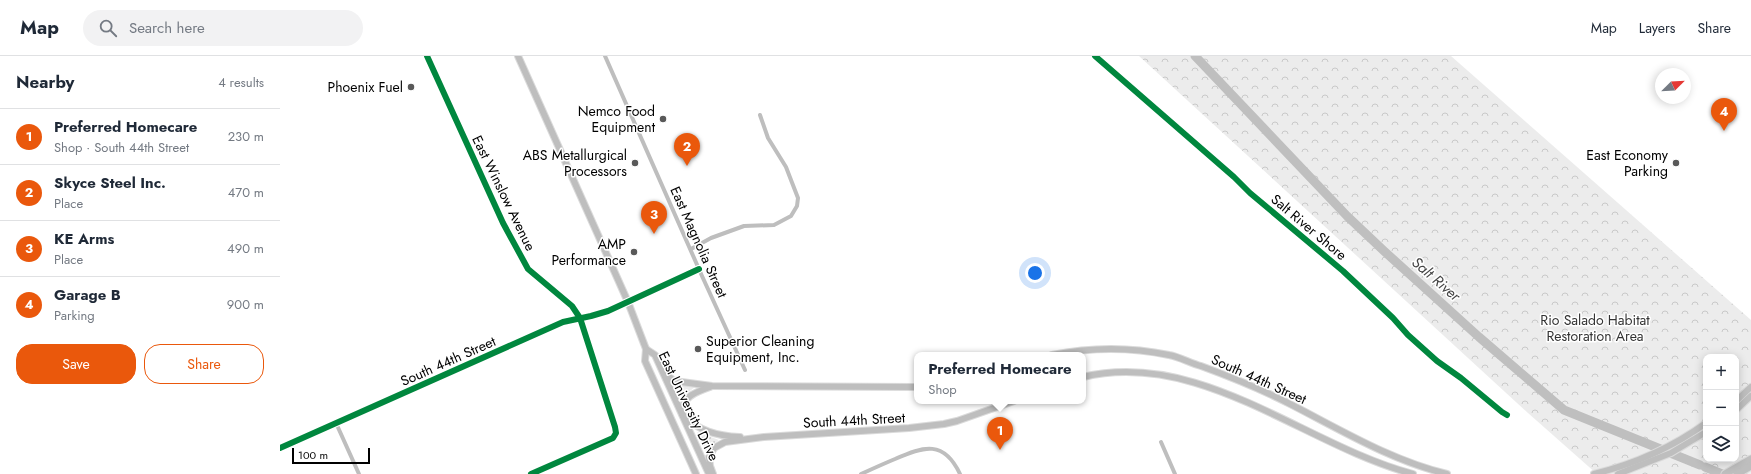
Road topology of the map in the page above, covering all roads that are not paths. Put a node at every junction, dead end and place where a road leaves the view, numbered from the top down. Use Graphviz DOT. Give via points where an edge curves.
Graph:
graph roads {
  1 [pos="427,56"];
  2 [pos="518,56"];
  3 [pos="605,56"];
  4 [pos="760,115"];
  5 [pos="690,249"];
  6 [pos="699,269"];
  7 [pos="628,302"];
  8 [pos="580,318"];
  9 [pos="646,349"];
  10 [pos="1073,352"];
  11 [pos="660,367"];
  12 [pos="745,370"];
  13 [pos="1086,376"];
  14 [pos="712,386"];
  15 [pos="914,387"];
  16 [pos="1751,387"];
  17 [pos="1751,396"];
  18 [pos="1739,398"];
  19 [pos="1005,404"];
  20 [pos="1739,407"];
  21 [pos="682,414"];
  22 [pos="670,419"];
  23 [pos="336,423"];
  24 [pos="1703,425"];
  25 [pos="1703,434"];
  26 [pos="764,437"];
  27 [pos="1161,442"];
  28 [pos="280,448"];
  29 [pos="1751,459"];
  30 [pos="1751,466"];
  31 [pos="360,474"];
  32 [pos="530,474"];
  33 [pos="696,474"];
  34 [pos="708,474"];
  35 [pos="713,474"];
  36 [pos="860,474"];
  37 [pos="960,474"];
  38 [pos="1175,474"];
  39 [pos="1413,474"];
  40 [pos="1447,474"];
  41 [pos="1594,474"];
  42 [pos="1618,474"];
  43 [pos="1725,474"];
  44 [pos="1737,474"];
  1 -- 8 [label="street, East Winslow Avenue" via="502,222 528,269 572,306"];
  2 -- 7 [label="main road, East University Drive"];
  3 -- 5 [label="street, East Magnolia Street"];
  4 -- 5 [label="street" via="768,138 788,174 798,198 798,206 791,216 774,225 744,226"];
  5 -- 6 [label="street, East Magnolia Street"];
  6 -- 7 [label="street, South 44th Street"];
  6 -- 12 [label="street, East Magnolia Street"];
  7 -- 8 [label="street, South 44th Street"];
  7 -- 9 [label="main road, East University Drive"];
  8 -- 23 [label="street, South 44th Street" via="563,322"];
  8 -- 32 [label="street, East Winslow Avenue" via="616,433 613,438"];
  9 -- 11 [label="main road, East University Drive" via="655,355"];
  9 -- 22 [label="main road, East University Drive" via="645,361"];
  10 -- 40 [label="main road, South 44th Street" via="1100,348 1170,355 1220,373 1288,403 1397,458"];
  11 -- 14 [label="main road" via="674,381"];
  11 -- 21 [label="main road, East University Drive"];
  13 -- 39 [label="main road, South 44th Street" via="1133,372 1175,377 1236,398 1370,459"];
  14 -- 15 [label="main road"];
  14 -- 21 [label="main road" via="697,391 685,400 681,408"];
  16 -- 18 [label="main road"];
  17 -- 20 [label="main road"];
  19 -- 26 [label="main road, South 44th Street" via="944,424"];
  21 -- 22 [label="main road"];
  21 -- 26 [label="main road" via="709,432"];
  21 -- 34 [label="main road, East University Drive"];
  22 -- 33 [label="main road, East University Drive"];
  23 -- 28 [label="street, South 44th Street"];
  23 -- 31 [label="street"];
  24 -- 41 [label="main road" via="1646,456 1612,470"];
  25 -- 42 [label="main road" via="1671,453"];
  26 -- 35 [label="main road" via="725,442 717,446 709,457"];
  27 -- 38 [label="street"];
  29 -- 43 [label="highway"];
  30 -- 44 [label="highway"];
  36 -- 37 [label="street" via="922,448 938,450 952,460"];
}
